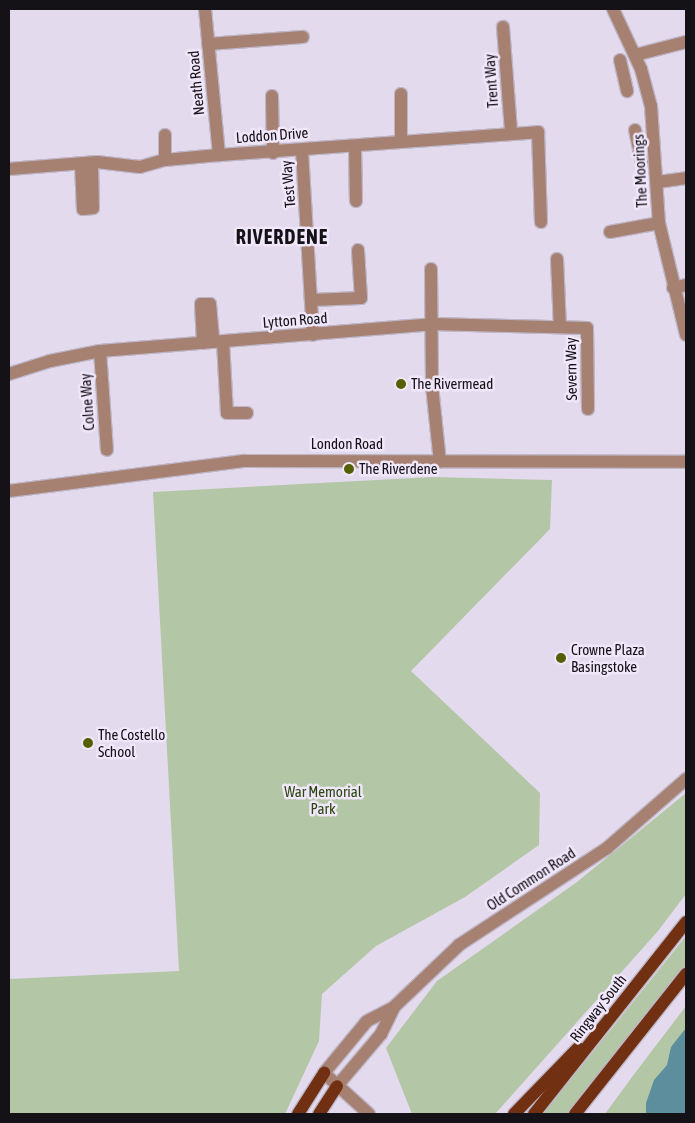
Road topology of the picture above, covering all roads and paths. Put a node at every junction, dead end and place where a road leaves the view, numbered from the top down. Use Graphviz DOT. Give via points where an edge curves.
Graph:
graph roads {
  1 [pos="205,9"];
  2 [pos="613,9"];
  3 [pos="503,27"];
  4 [pos="303,37"];
  5 [pos="686,42"];
  6 [pos="208,44"];
  7 [pos="635,55"];
  8 [pos="620,60"];
  9 [pos="641,69"];
  10 [pos="624,77"];
  11 [pos="627,91"];
  12 [pos="401,94"];
  13 [pos="272,96"];
  14 [pos="635,130"];
  15 [pos="511,132"];
  16 [pos="164,135"];
  17 [pos="656,141"];
  18 [pos="401,142"];
  19 [pos="354,146"];
  20 [pos="638,146"];
  21 [pos="302,151"];
  22 [pos="273,153"];
  23 [pos="219,155"];
  24 [pos="166,160"];
  25 [pos="642,162"];
  26 [pos="9,169"];
  27 [pos="686,178"];
  28 [pos="658,182"];
  29 [pos="356,201"];
  30 [pos="541,222"];
  31 [pos="659,223"];
  32 [pos="610,232"];
  33 [pos="358,250"];
  34 [pos="557,260"];
  35 [pos="431,269"];
  36 [pos="686,285"];
  37 [pos="673,288"];
  38 [pos="312,300"];
  39 [pos="432,324"];
  40 [pos="560,327"];
  41 [pos="587,328"];
  42 [pos="313,335"];
  43 [pos="686,335"];
  44 [pos="213,342"];
  45 [pos="100,351"];
  46 [pos="9,374"];
  47 [pos="588,409"];
  48 [pos="247,414"];
  49 [pos="107,450"];
  50 [pos="440,462"];
  51 [pos="686,462"];
  52 [pos="9,491"];
  53 [pos="686,779"];
  54 [pos="686,922"];
  55 [pos="686,974"];
  56 [pos="631,992"];
  57 [pos="394,1007"];
  58 [pos="642,1027"];
  59 [pos="324,1073"];
  60 [pos="337,1086"];
  61 [pos="298,1114"];
  62 [pos="319,1114"];
  63 [pos="369,1114"];
  64 [pos="514,1114"];
  65 [pos="534,1114"];
  66 [pos="575,1114"];
  67 [pos="584,1114"];
  1 -- 6 [label="street, Neath Road"];
  2 -- 7 [label="street, The Moorings"];
  3 -- 15 [label="street, Trent Way"];
  4 -- 6 [label="street"];
  5 -- 7 [label="street"];
  6 -- 23 [label="street, Neath Road"];
  7 -- 9 [label="street, The Moorings"];
  8 -- 10 [label="street"];
  9 -- 10 [label="street"];
  9 -- 17 [label="street, The Moorings" via="652,106"];
  10 -- 11 [label="street"];
  12 -- 18 [label="street"];
  13 -- 22 [label="street"];
  14 -- 20 [label="street"];
  15 -- 18 [label="street, Loddon Drive"];
  15 -- 30 [label="street, Loddon Drive" via="538,132"];
  16 -- 24 [label="street"];
  17 -- 20 [label="street"];
  17 -- 28 [label="street, The Moorings"];
  18 -- 19 [label="street, Loddon Drive"];
  19 -- 21 [label="street, Loddon Drive"];
  19 -- 29 [label="street"];
  20 -- 25 [label="street"];
  21 -- 22 [label="street, Loddon Drive"];
  21 -- 38 [label="street, Test Way"];
  22 -- 23 [label="street, Loddon Drive"];
  23 -- 24 [label="street, Loddon Drive"];
  24 -- 26 [label="street, Loddon Drive" via="140,167 86,164"];
  27 -- 28 [label="street"];
  28 -- 31 [label="street, The Moorings"];
  31 -- 32 [label="street"];
  31 -- 37 [label="street, The Moorings"];
  33 -- 38 [label="street" via="361,298"];
  34 -- 40 [label="street"];
  35 -- 39 [label="street"];
  36 -- 37 [label="street"];
  37 -- 43 [label="street, The Moorings"];
  38 -- 42 [label="street, Test Way"];
  39 -- 40 [label="street, Lytton Road"];
  39 -- 42 [label="street, Lytton Road"];
  39 -- 50 [label="street" via="432,386"];
  40 -- 41 [label="street, Lytton Road"];
  41 -- 47 [label="street, Severn Way"];
  42 -- 44 [label="street, Lytton Road"];
  44 -- 45 [label="street, Lytton Road"];
  44 -- 48 [label="street" via="227,414"];
  45 -- 46 [label="street, Lytton Road" via="50,361"];
  45 -- 49 [label="street, Colne Way"];
  50 -- 51 [label="street, London Road"];
  50 -- 52 [label="street, London Road" via="243,461"];
  53 -- 57 [label="street, Old Common Road" via="607,848 459,946"];
  54 -- 56 [label="main road, Ringway South"];
  55 -- 58 [label="main road"];
  56 -- 64 [label="main road"];
  56 -- 65 [label="main road, Ringway South"];
  57 -- 59 [label="street, Old Common Road" via="367,1021"];
  57 -- 60 [label="street, Old Common Road" via="381,1034"];
  58 -- 66 [label="main road"];
  58 -- 67 [label="main road"];
  59 -- 60 [label="street"];
  59 -- 61 [label="main road"];
  60 -- 62 [label="main road"];
  60 -- 63 [label="street"];
}
